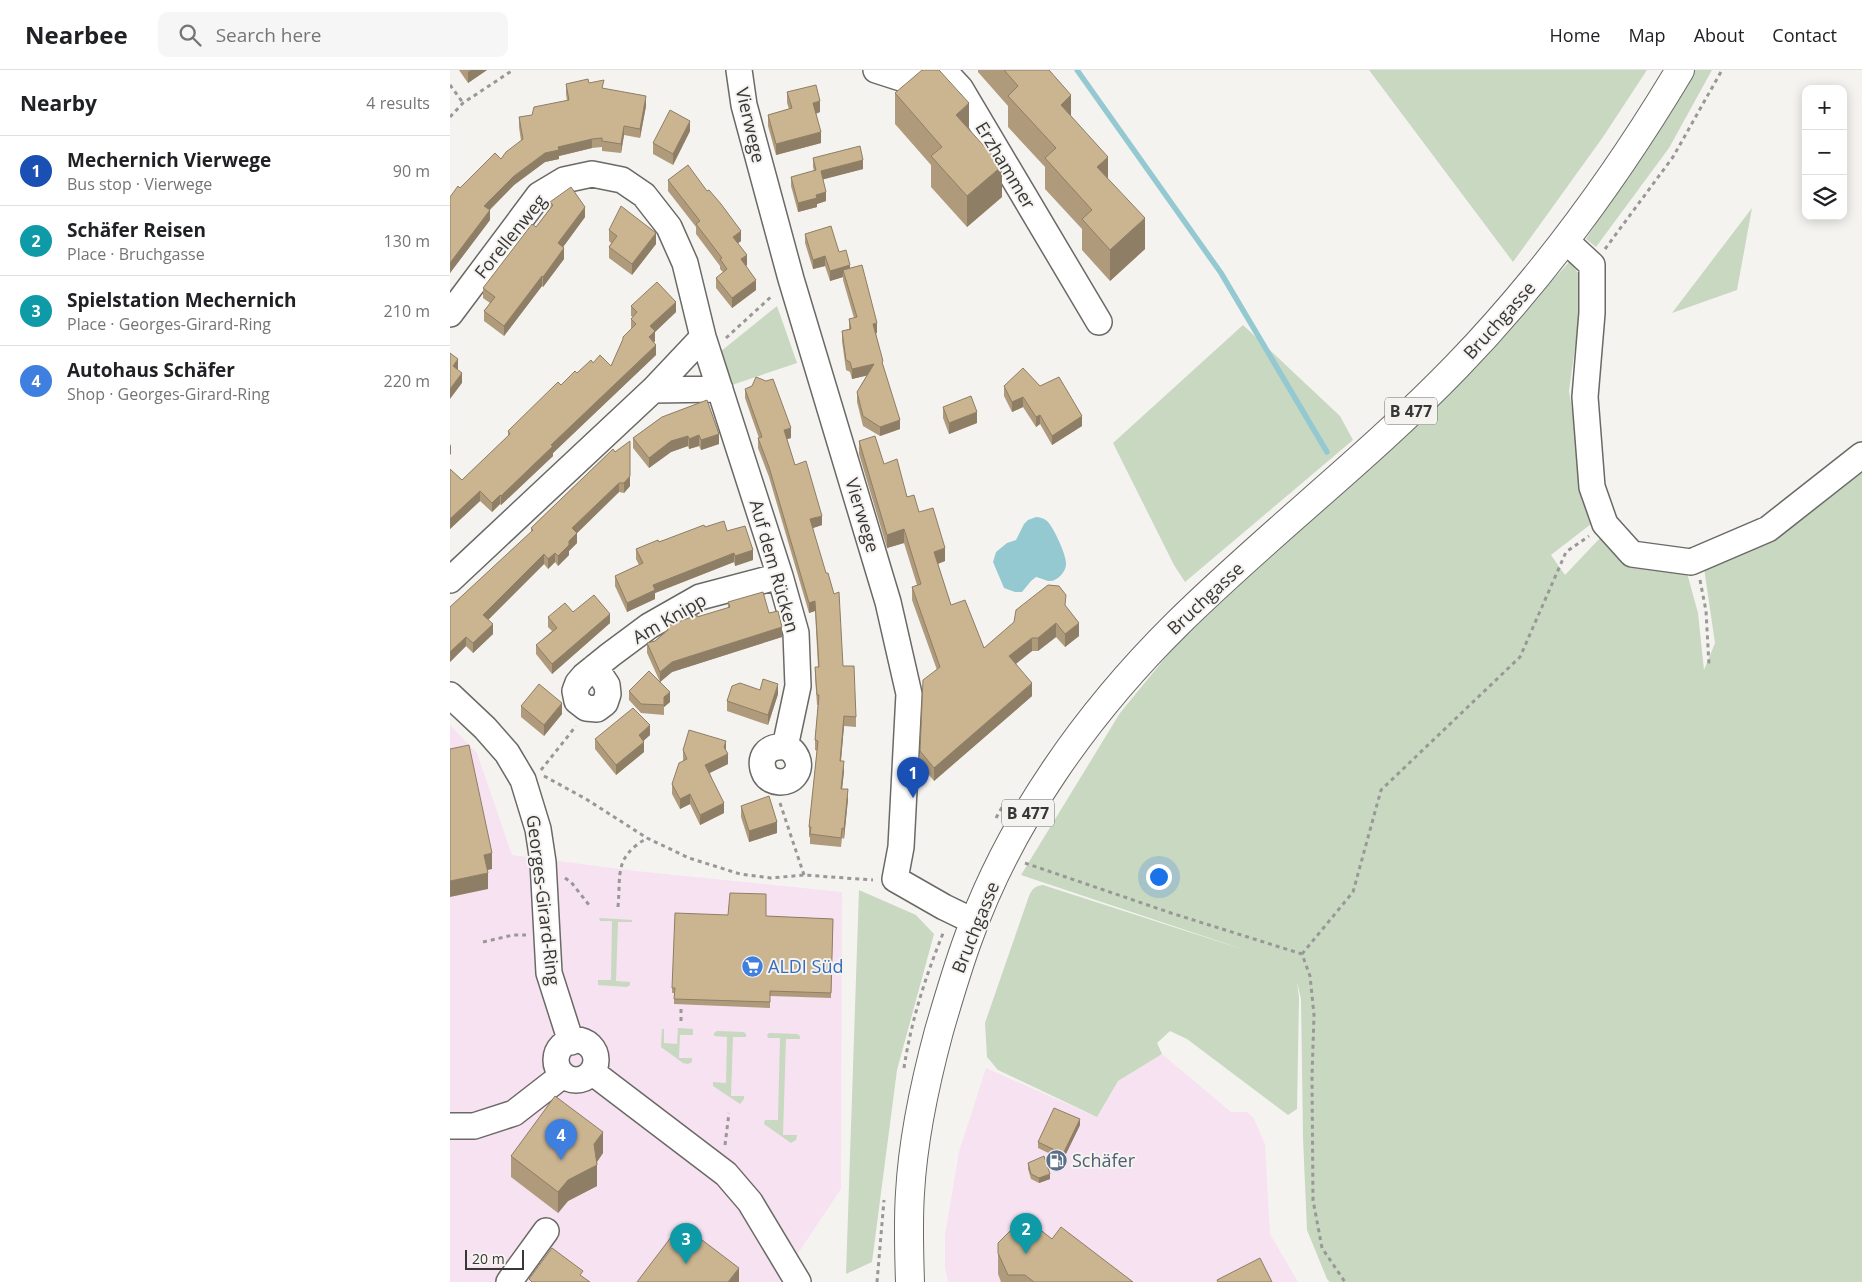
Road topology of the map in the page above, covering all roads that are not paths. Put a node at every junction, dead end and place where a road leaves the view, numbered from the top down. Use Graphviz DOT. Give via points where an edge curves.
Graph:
graph roads {
  1 [pos="739,70"];
  2 [pos="876,70"];
  3 [pos="1680,70"];
  4 [pos="1566,242"];
  5 [pos="450,314"];
  6 [pos="1099,322"];
  7 [pos="706,346"];
  8 [pos="653,390"];
  9 [pos="720,390"];
  10 [pos="1862,455"];
  11 [pos="453,571"];
  12 [pos="780,576"];
  13 [pos="450,695"];
  14 [pos="586,708"];
  15 [pos="777,782"];
  16 [pos="974,922"];
  17 [pos="571,1042"];
  18 [pos="592,1072"];
  19 [pos="563,1075"];
  20 [pos="450,1126"];
  21 [pos="908,1227"];
  22 [pos="546,1231"];
  23 [pos="509,1282"];
  24 [pos="798,1282"];
  25 [pos="895,1282"];
  26 [pos="910,1282"];
  1 -- 16 [label="street, Vierwege" via="744,105 791,279 888,602 909,694 901,846 895,879"];
  2 -- 6 [label="street, Erzhammer" via="904,79 943,70 960,88"];
  3 -- 4 [label="main road, Bruchgasse / B 477" via="1628,154"];
  4 -- 10 [label="street" via="1592,265 1592,313 1585,397 1592,487 1606,524 1632,554 1691,562 1768,529"];
  4 -- 16 [label="main road, Bruchgasse / B 477" via="1455,368 1366,454 1204,598 1146,656 1071,746 1006,853"];
  5 -- 7 [label="street, Forellenweg" via="539,194 564,180 592,174 622,180 644,195 669,227 685,263"];
  7 -- 8 [label="street"];
  7 -- 9 [label="street, Auf dem Rücken"];
  8 -- 9 [label="street"];
  8 -- 11 [label="street"];
  9 -- 12 [label="street, Auf dem Rücken"];
  12 -- 14 [label="street, Am Knipp" via="700,597 649,626 578,683 575,692 578,701"];
  12 -- 15 [label="street, Auf dem Rücken" via="796,633 798,686 785,747 777,746 767,751 763,758 762,767 767,777"];
  13 -- 17 [label="street, Georges-Girard-Ring" via="507,753 523,780 538,828 543,862 549,973"];
  16 -- 21 [label="main road, Bruchgasse / B 477" via="932,1056 912,1169"];
  17 -- 18 [label="street" via="583,1042 594,1051 596,1058"];
  17 -- 19 [label="street" via="562,1046 556,1059"];
  18 -- 19 [label="street" via="580,1080"];
  18 -- 24 [label="street" via="722,1170 750,1202"];
  19 -- 20 [label="street" via="514,1114 474,1126"];
  21 -- 25 [label="main road, Bruchgasse / B 477"];
  21 -- 26 [label="main road, Bruchgasse / B 477"];
  22 -- 23 [label="street"];
}
